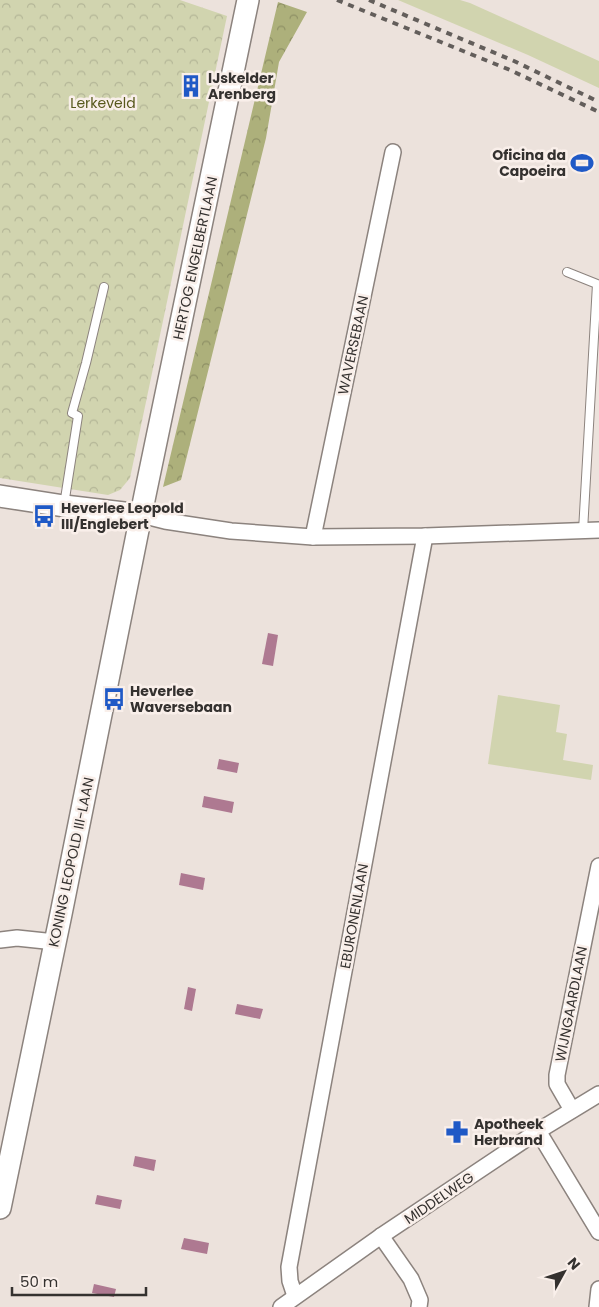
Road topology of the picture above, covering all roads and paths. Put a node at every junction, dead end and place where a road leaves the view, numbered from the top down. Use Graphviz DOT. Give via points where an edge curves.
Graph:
graph roads {
  1 [pos="248,0"];
  2 [pos="392,152"];
  3 [pos="567,272"];
  4 [pos="104,287"];
  5 [pos="0,496"];
  6 [pos="64,506"];
  7 [pos="141,515"];
  8 [pos="599,530"];
  9 [pos="583,531"];
  10 [pos="424,536"];
  11 [pos="313,537"];
  12 [pos="599,866"];
  13 [pos="0,940"];
  14 [pos="55,942"];
  15 [pos="599,1094"];
  16 [pos="572,1110"];
  17 [pos="538,1131"];
  18 [pos="0,1208"];
  19 [pos="599,1232"];
  20 [pos="382,1236"];
  21 [pos="599,1289"];
  22 [pos="295,1296"];
  23 [pos="282,1307"];
  24 [pos="419,1307"];
  25 [pos="597,1307"];
  1 -- 7 [label="street, HERTOG ENGELBERTLAAN"];
  2 -- 11 [label="street, WAVERSEBAAN"];
  3 -- 9 [label="lane" via="597,284"];
  4 -- 6 [label="lane" via="72,413 78,416"];
  5 -- 6 [label="street"];
  6 -- 7 [label="street"];
  7 -- 11 [label="street" via="230,531"];
  7 -- 14 [label="street, KONING LEOPOLD III-LAAN"];
  8 -- 9 [label="street"];
  9 -- 10 [label="street"];
  10 -- 11 [label="street"];
  10 -- 22 [label="street, EBURONENLAAN" via="289,1267"];
  12 -- 16 [label="street, WIJNGAARDLAAN" via="557,1075 557,1084"];
  13 -- 14 [label="street" via="17,938"];
  14 -- 18 [label="street, KONING LEOPOLD III-LAAN"];
  15 -- 16 [label="street, MIDDELWEG"];
  16 -- 17 [label="street, MIDDELWEG"];
  17 -- 19 [label="street"];
  17 -- 20 [label="street, MIDDELWEG"];
  20 -- 22 [label="street, MIDDELWEG"];
  20 -- 24 [label="street" via="412,1279 420,1300"];
  21 -- 25 [label="street"];
  22 -- 23 [label="street, MIDDELWEG"];
}
